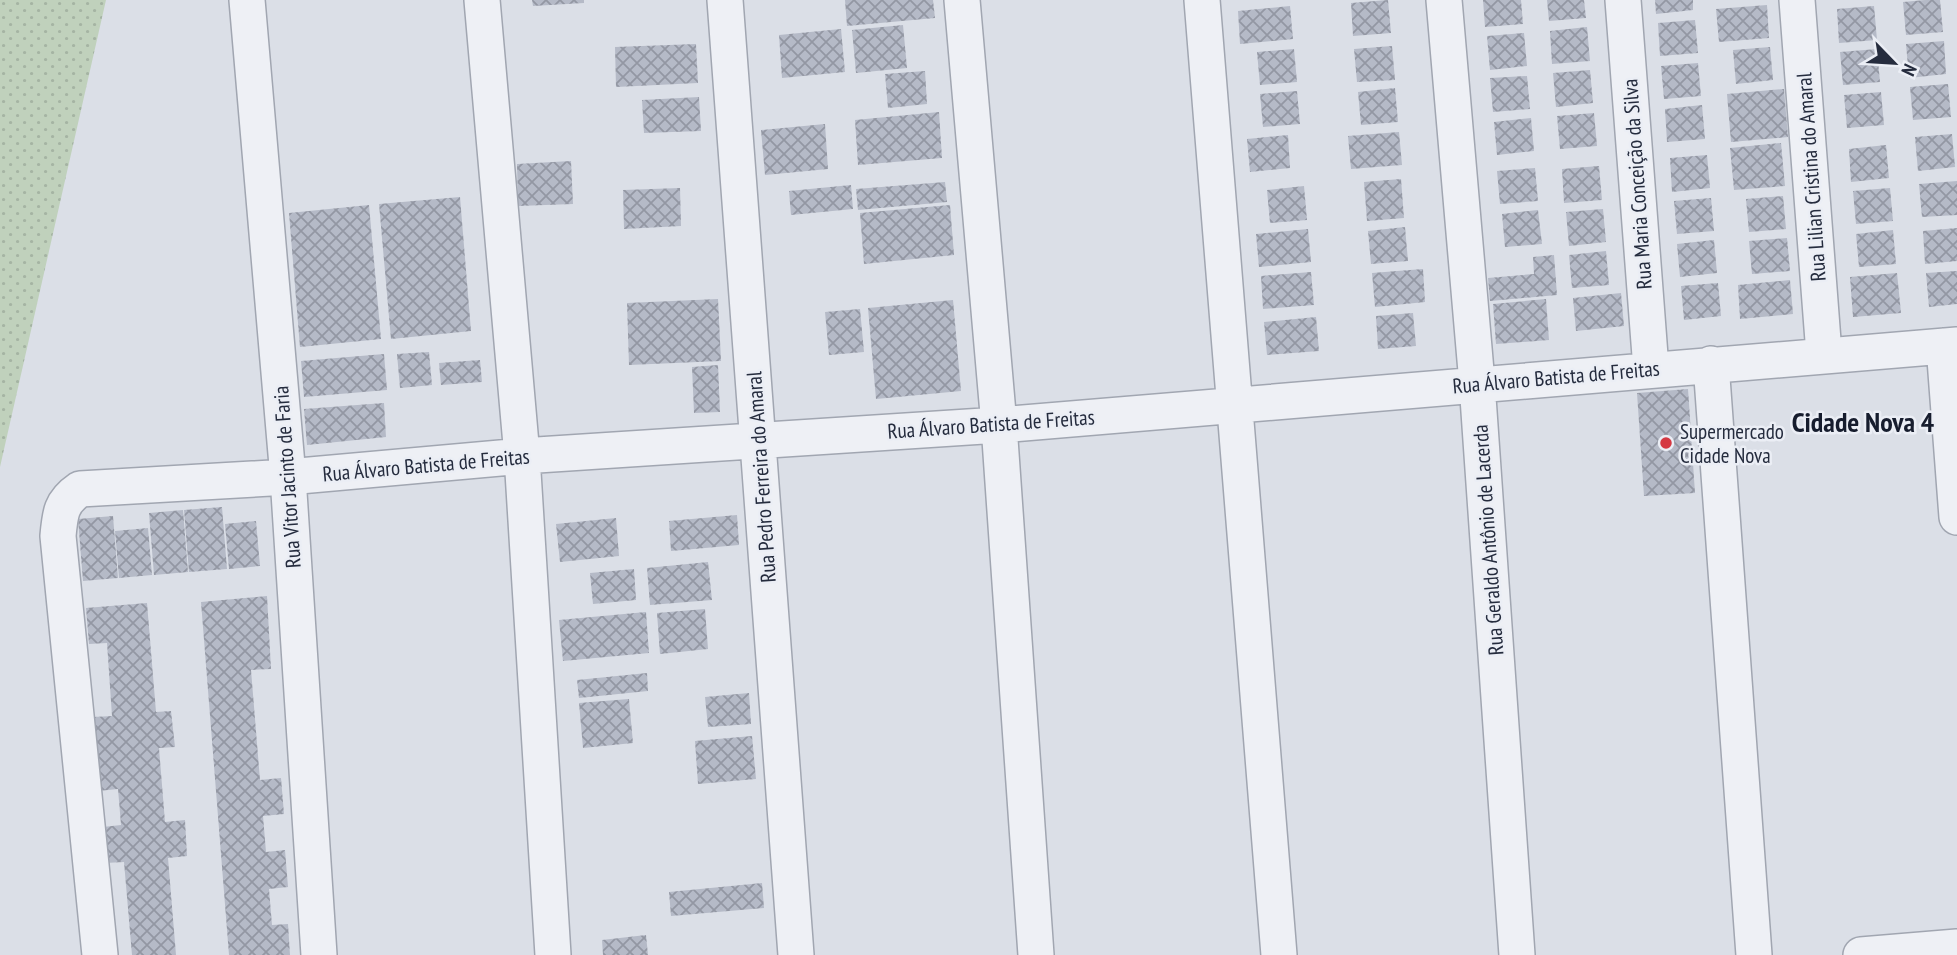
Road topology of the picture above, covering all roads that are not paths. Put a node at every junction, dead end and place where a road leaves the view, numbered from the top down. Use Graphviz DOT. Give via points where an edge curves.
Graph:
graph roads {
  1 [pos="247,0"];
  2 [pos="482,0"];
  3 [pos="725,0"];
  4 [pos="962,0"];
  5 [pos="1202,0"];
  6 [pos="1444,0"];
  7 [pos="1623,0"];
  8 [pos="1797,0"];
  9 [pos="1951,345"];
  10 [pos="1824,354"];
  11 [pos="1711,363"];
  12 [pos="1651,369"];
  13 [pos="1477,383"];
  14 [pos="1234,405"];
  15 [pos="999,425"];
  16 [pos="758,440"];
  17 [pos="522,456"];
  18 [pos="288,477"];
  19 [pos="1957,517"];
  20 [pos="1957,947"];
  21 [pos="100,955"];
  22 [pos="319,955"];
  23 [pos="553,955"];
  24 [pos="796,955"];
  25 [pos="1036,955"];
  26 [pos="1279,955"];
  27 [pos="1517,955"];
  28 [pos="1754,955"];
  29 [pos="1861,955"];
  1 -- 18 [label="street, Rua Vitor Jacinto de Faria"];
  2 -- 17 [label="street"];
  3 -- 16 [label="street, Rua Pedro Ferreira do Amaral"];
  4 -- 15 [label="street"];
  5 -- 14 [label="street"];
  6 -- 13 [label="street, Rua Geraldo Antônio de Lacerda"];
  7 -- 12 [label="street, Rua Maria Conceição da Silva"];
  8 -- 10 [label="street, Rua Lilian Cristina do Amaral"];
  9 -- 10 [label="street, Rua Álvaro Batista de Freitas"];
  9 -- 19 [label="street"];
  10 -- 11 [label="street, Rua Álvaro Batista de Freitas"];
  11 -- 12 [label="street, Rua Álvaro Batista de Freitas"];
  11 -- 28 [label="street"];
  12 -- 13 [label="street, Rua Álvaro Batista de Freitas"];
  13 -- 14 [label="street, Rua Álvaro Batista de Freitas"];
  13 -- 27 [label="street, Rua Geraldo Antônio de Lacerda"];
  14 -- 15 [label="street, Rua Álvaro Batista de Freitas"];
  14 -- 26 [label="street"];
  15 -- 16 [label="street, Rua Álvaro Batista de Freitas"];
  15 -- 25 [label="street"];
  16 -- 17 [label="street, Rua Álvaro Batista de Freitas"];
  16 -- 24 [label="street, Rua Pedro Ferreira do Amaral"];
  17 -- 18 [label="street, Rua Álvaro Batista de Freitas"];
  17 -- 23 [label="street"];
  18 -- 21 [label="street, Rua Álvaro Batista de Freitas" via="80,489 67,498 60,511 58,536"];
  18 -- 22 [label="street, Rua Vitor Jacinto de Faria"];
  20 -- 29 [label="street"];
}
